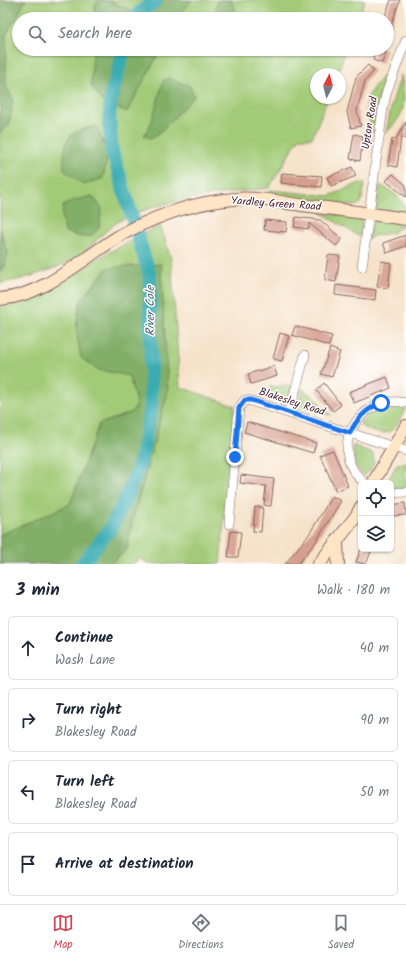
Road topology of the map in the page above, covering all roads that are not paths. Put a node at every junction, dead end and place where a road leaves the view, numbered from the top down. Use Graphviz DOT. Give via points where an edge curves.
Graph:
graph roads {
  1 [pos="406,40"];
  2 [pos="368,213"];
  3 [pos="406,219"];
  4 [pos="362,267"];
  5 [pos="0,299"];
  6 [pos="305,355"];
  7 [pos="406,403"];
  8 [pos="289,413"];
  9 [pos="406,426"];
  10 [pos="350,433"];
  11 [pos="393,447"];
  12 [pos="406,451"];
  13 [pos="362,480"];
  14 [pos="375,480"];
  15 [pos="406,492"];
  16 [pos="394,493"];
  17 [pos="358,511"];
  18 [pos="229,524"];
  19 [pos="336,542"];
  20 [pos="319,564"];
  21 [pos="338,564"];
  1 -- 2 [label="street, Upton Road" via="387,91"];
  2 -- 3 [label="street, Yardley Green Road"];
  2 -- 4 [label="street, Upton Road"];
  2 -- 5 [label="street, Yardley Green Road" via="236,199 205,202 147,222 57,278 22,294"];
  6 -- 8 [label="street"];
  7 -- 10 [label="street" via="390,401 372,407 358,418"];
  8 -- 10 [label="street, Blakesley Road"];
  8 -- 18 [label="street, Blakesley Road" via="251,400 245,400 241,404"];
  9 -- 11 [label="street"];
  10 -- 11 [label="street, Blakesley Road"];
  10 -- 13 [label="street" via="348,445 351,465"];
  11 -- 12 [label="street, Blakesley Road"];
  11 -- 14 [label="street"];
  15 -- 16 [label="street"];
  17 -- 19 [label="street"];
  19 -- 20 [label="street"];
  19 -- 21 [label="street"];
}
